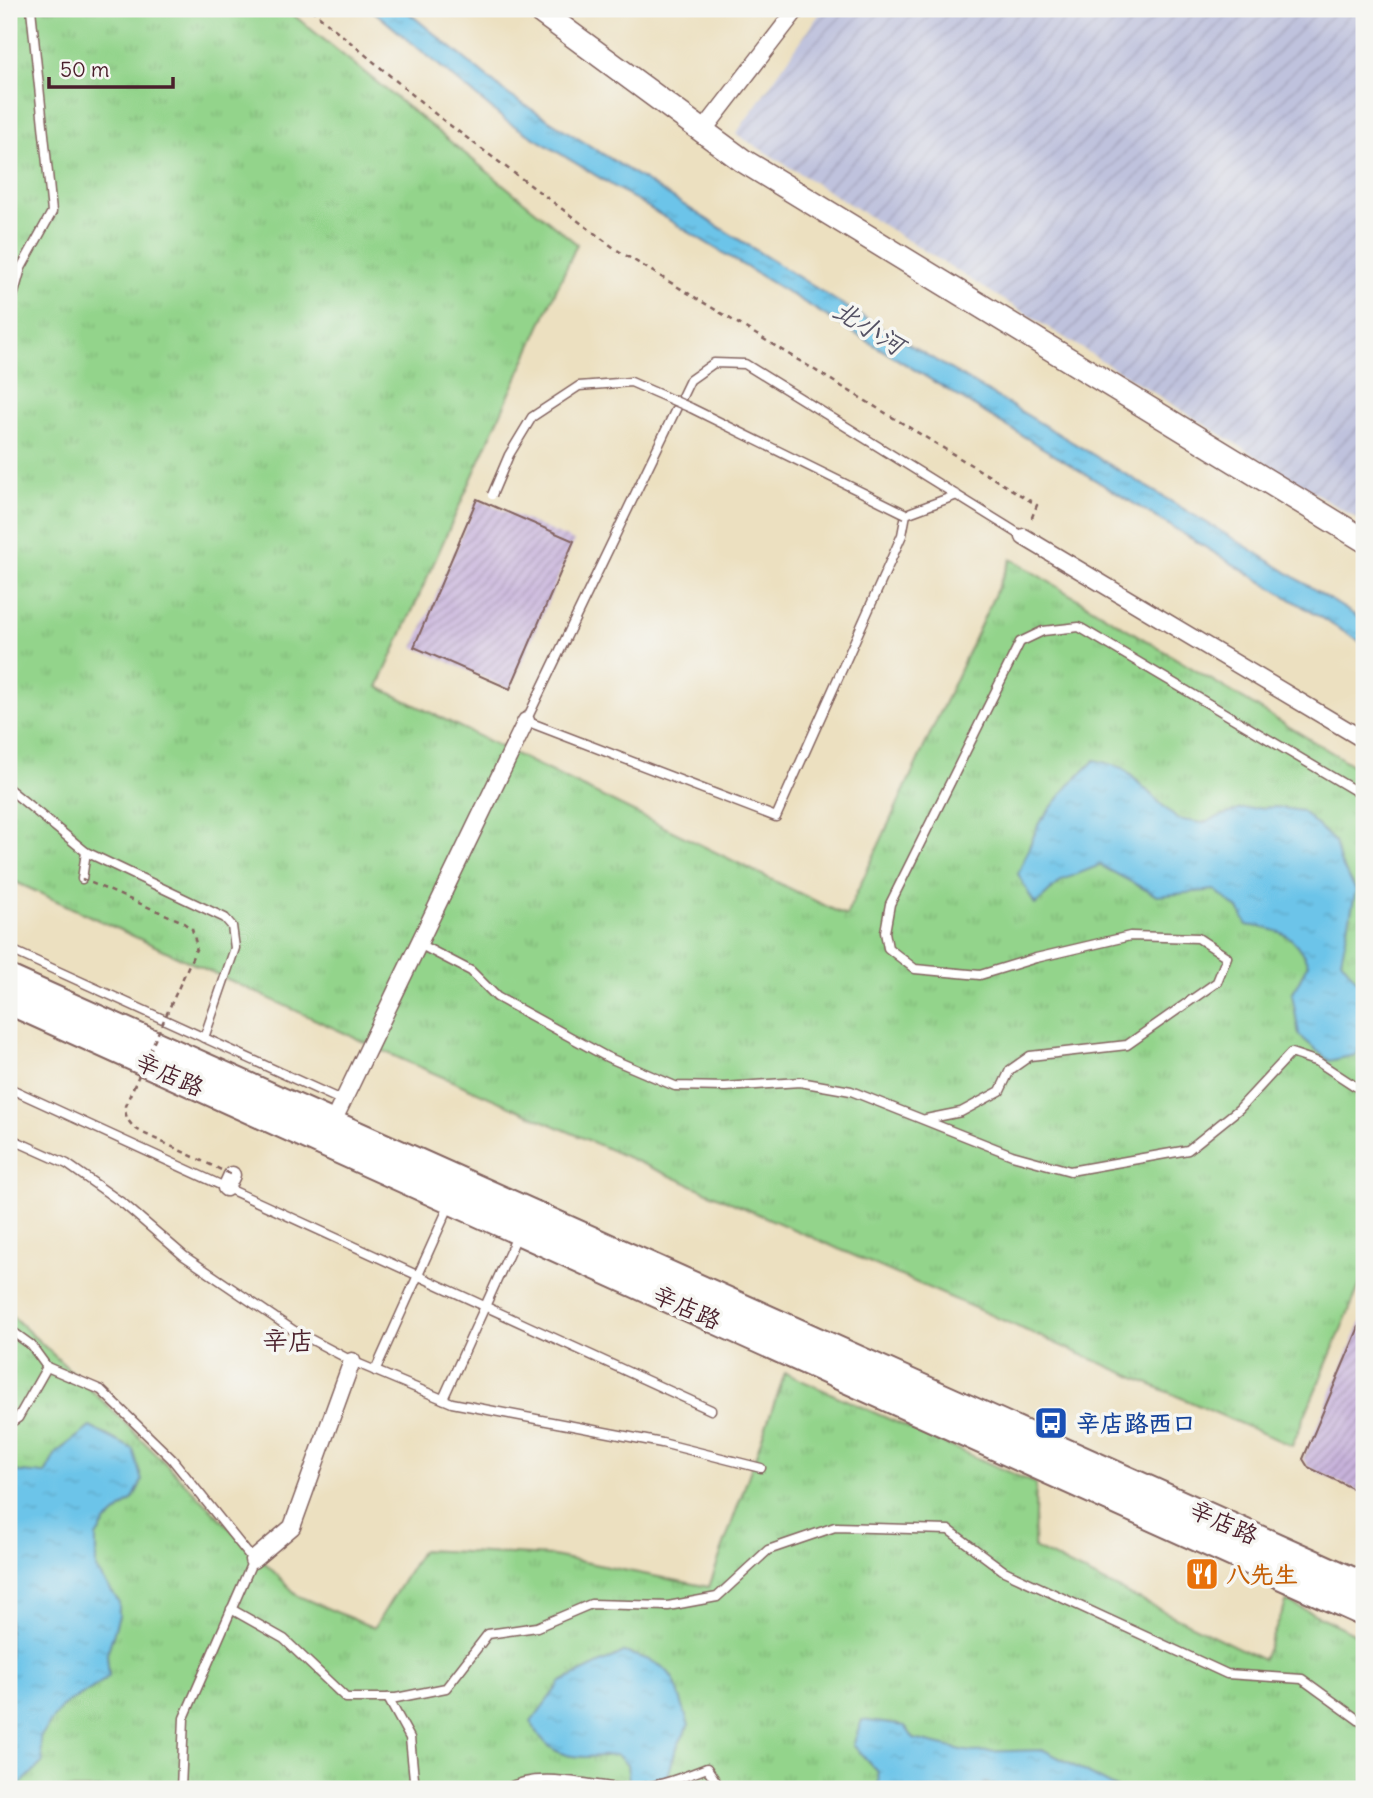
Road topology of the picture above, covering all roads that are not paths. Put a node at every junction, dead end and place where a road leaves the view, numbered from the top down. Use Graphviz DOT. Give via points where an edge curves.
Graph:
graph roads {
  1 [pos="31,9"];
  2 [pos="537,9"];
  3 [pos="797,9"];
  4 [pos="703,131"];
  5 [pos="9,312"];
  6 [pos="492,495"];
  7 [pos="957,495"];
  8 [pos="906,514"];
  9 [pos="1024,537"];
  10 [pos="1364,540"];
  11 [pos="526,722"];
  12 [pos="1364,740"];
  13 [pos="9,789"];
  14 [pos="1364,796"];
  15 [pos="1364,816"];
  16 [pos="1364,823"];
  17 [pos="86,852"];
  18 [pos="82,879"];
  19 [pos="419,944"];
  20 [pos="9,949"];
  21 [pos="9,979"];
  22 [pos="9,1002"];
  23 [pos="204,1038"];
  24 [pos="9,1088"];
  25 [pos="1364,1092"];
  26 [pos="926,1119"];
  27 [pos="332,1123"];
  28 [pos="9,1138"];
  29 [pos="451,1202"];
  30 [pos="519,1232"];
  31 [pos="417,1276"];
  32 [pos="485,1307"];
  33 [pos="9,1329"];
  34 [pos="352,1361"];
  35 [pos="47,1367"];
  36 [pos="375,1371"];
  37 [pos="443,1399"];
  38 [pos="711,1410"];
  39 [pos="9,1424"];
  40 [pos="761,1468"];
  41 [pos="253,1560"];
  42 [pos="1364,1586"];
  43 [pos="230,1609"];
  44 [pos="1364,1613"];
  45 [pos="388,1698"];
  46 [pos="1364,1724"];
  47 [pos="625,1788"];
  48 [pos="181,1789"];
  49 [pos="415,1789"];
  50 [pos="506,1789"];
  51 [pos="721,1789"];
  1 -- 5 [label="lane" via="52,212 22,268"];
  2 -- 4 [label="street"];
  3 -- 4 [label="street"];
  4 -- 10 [label="street" via="742,160"];
  6 -- 8 [label="lane, bridge" via="509,455 533,417 579,386 631,382"];
  7 -- 8 [label="lane"];
  7 -- 9 [label="lane"];
  7 -- 11 [label="lane" via="745,364 714,363 690,380"];
  8 -- 11 [label="lane" via="902,535 776,817"];
  9 -- 12 [label="street"];
  11 -- 19 [label="street"];
  13 -- 17 [label="lane"];
  14 -- 26 [label="lane" via="1079,627 1043,631 1020,642 890,904 885,932 888,948 915,969 980,975 1130,936 1198,938 1227,957 1217,982 1127,1045 1030,1056 1010,1070 1000,1091 961,1112"];
  15 -- 16 [label="lane"];
  17 -- 18 [label="lane"];
  17 -- 23 [label="lane" via="225,918 232,926 235,948"];
  19 -- 26 [label="lane" via="471,971 497,997 607,1057 675,1086 800,1082 851,1091"];
  19 -- 27 [label="street"];
  20 -- 23 [label="lane"];
  21 -- 27 [label="main road, 辛店路"];
  22 -- 27 [label="main road, 辛店路"];
  23 -- 27 [label="lane"];
  24 -- 31 [label="lane" via="229,1181"];
  25 -- 26 [label="lane" via="1318,1062 1290,1053 1239,1110 1188,1150 1070,1171 1012,1155"];
  27 -- 29 [label="main road, 辛店路"];
  27 -- 42 [label="main road, 辛店路"];
  28 -- 34 [label="lane" via="67,1164 195,1263 293,1331"];
  29 -- 30 [label="main road, 辛店路"];
  29 -- 31 [label="lane"];
  30 -- 32 [label="lane"];
  30 -- 44 [label="main road, 辛店路"];
  31 -- 32 [label="lane"];
  31 -- 36 [label="lane"];
  32 -- 37 [label="lane"];
  32 -- 38 [label="lane"];
  33 -- 35 [label="lane" via="31,1345"];
  34 -- 36 [label="lane"];
  34 -- 41 [label="street" via="292,1527"];
  35 -- 39 [label="lane" via="18,1418"];
  35 -- 41 [label="lane" via="101,1390 172,1459"];
  36 -- 37 [label="lane"];
  37 -- 40 [label="lane"];
  41 -- 43 [label="lane"];
  43 -- 45 [label="lane" via="284,1639 346,1698"];
  43 -- 48 [label="lane" via="184,1718"];
  45 -- 46 [label="lane" via="446,1688 488,1633 537,1627 591,1604 668,1606 717,1597 768,1550 835,1527 909,1528 949,1530 1004,1572 1227,1674 1303,1679"];
  45 -- 49 [label="lane" via="410,1738"];
  47 -- 50 [label="lane" via="561,1779"];
  47 -- 51 [label="lane" via="669,1783 707,1768"];
}
